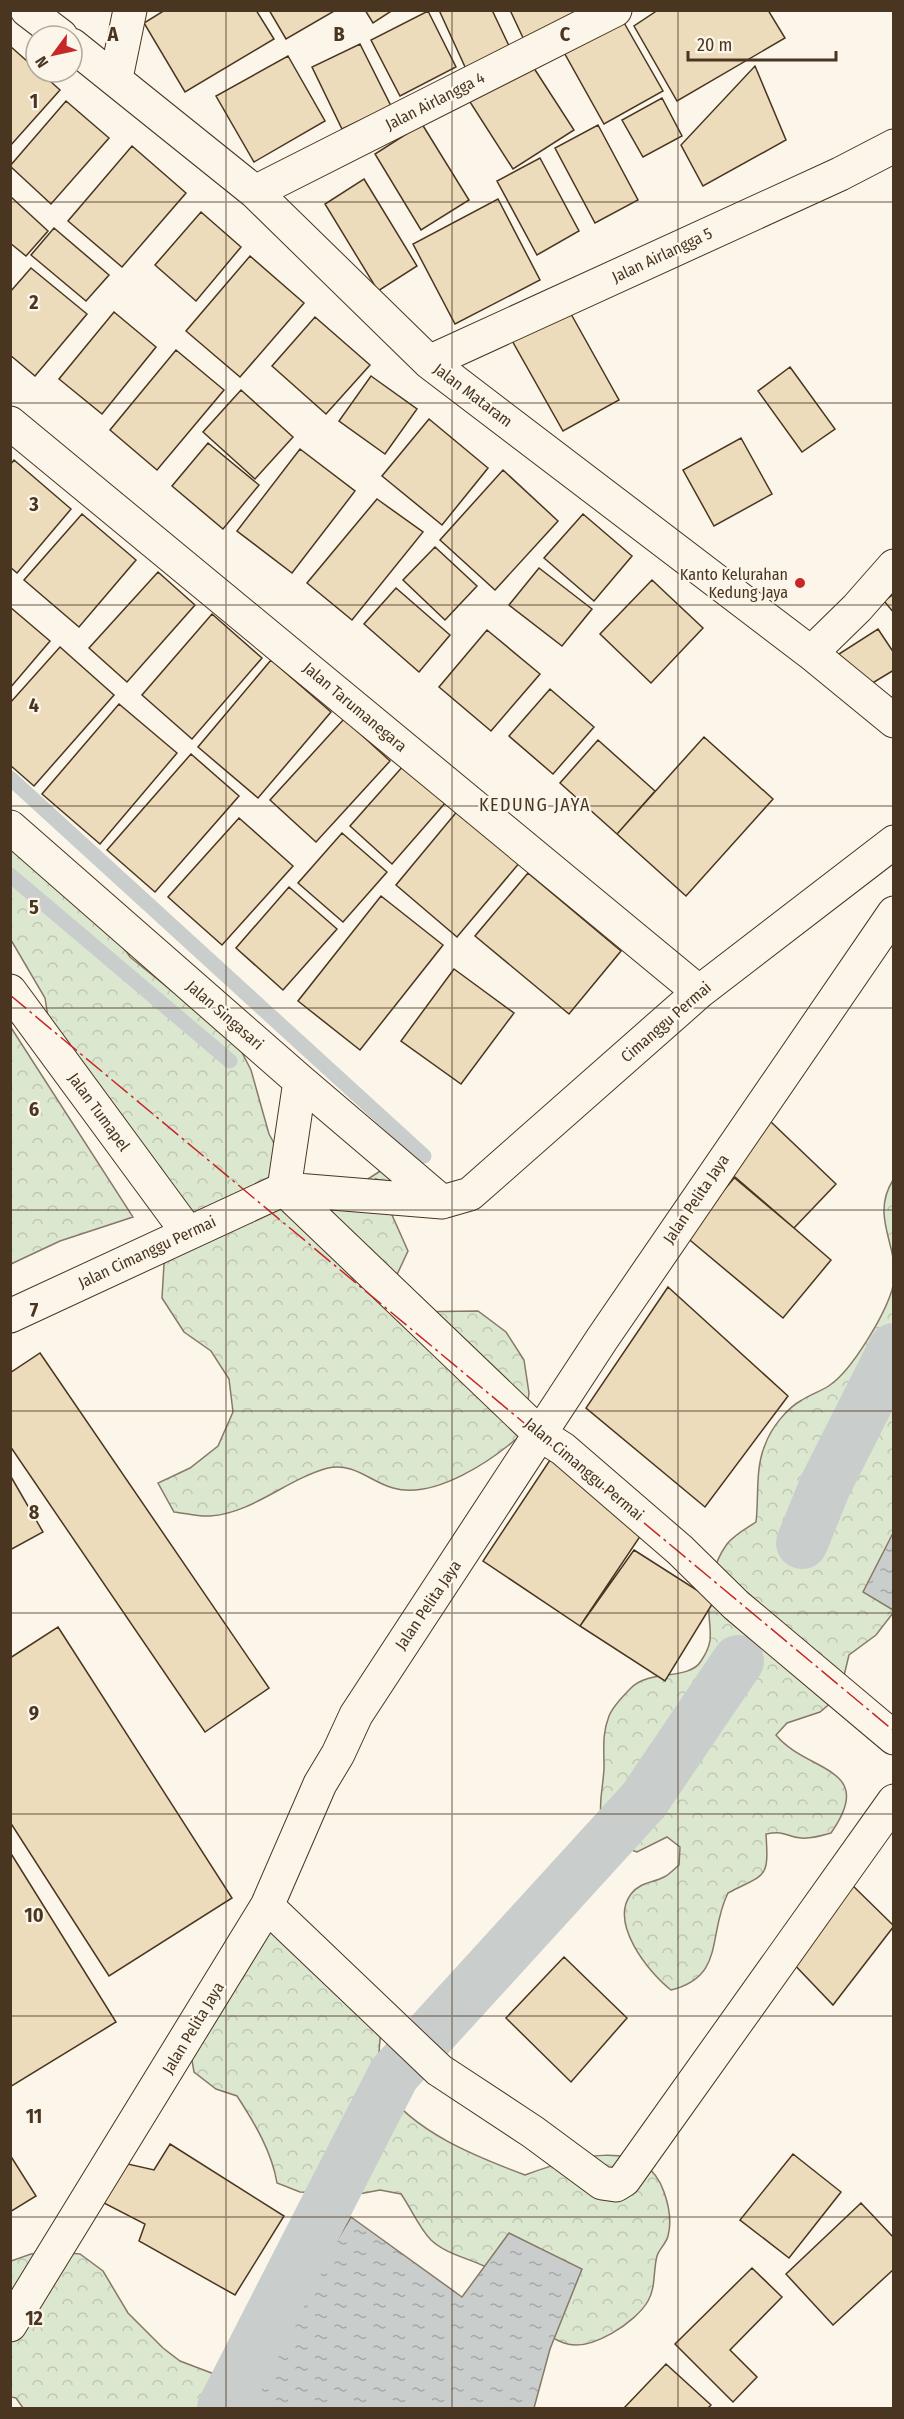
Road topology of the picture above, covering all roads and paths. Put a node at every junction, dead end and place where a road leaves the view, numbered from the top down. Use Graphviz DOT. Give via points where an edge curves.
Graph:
graph roads {
  1 [pos="27,10"];
  2 [pos="130,10"];
  3 [pos="615,10"];
  4 [pos="45,24"];
  5 [pos="84,54"];
  6 [pos="116,78"];
  7 [pos="894,146"];
  8 [pos="255,192"];
  9 [pos="429,362"];
  10 [pos="10,423"];
  11 [pos="894,566"];
  12 [pos="811,653"];
  13 [pos="894,721"];
  14 [pos="10,827"];
  15 [pos="894,842"];
  16 [pos="894,913"];
  17 [pos="10,991"];
  18 [pos="699,992"];
  19 [pos="299,1084"];
  20 [pos="284,1189"];
  21 [pos="442,1202"];
  22 [pos="188,1233"];
  23 [pos="10,1316"];
  24 [pos="541,1436"];
  25 [pos="894,1738"];
  26 [pos="894,1801"];
  27 [pos="267,1906"];
  28 [pos="10,2325"];
  1 -- 4 [label="street"];
  2 -- 6 [label="street"];
  3 -- 8 [label="street, Jalan Airlangga 4"];
  5 -- 6 [label="street, Jalan Mataram"];
  6 -- 8 [label="street, Jalan Mataram"];
  7 -- 9 [label="street, Jalan Airlangga 5"];
  8 -- 9 [label="street, Jalan Mataram"];
  9 -- 12 [label="street, Jalan Mataram"];
  10 -- 18 [label="street, Jalan Tarumanegara"];
  11 -- 12 [label="street"];
  12 -- 13 [label="street, Jalan Mataram"];
  14 -- 19 [label="street, Jalan Singasari"];
  15 -- 18 [label="street, Cimanggu Permai"];
  16 -- 24 [label="street, Jalan Pelita Jaya" via="656,1258"];
  17 -- 22 [label="street, Jalan Tumapel"];
  18 -- 21 [label="street, Cimanggu Permai" via="470,1194"];
  19 -- 20 [label="street"];
  19 -- 21 [label="street, Jalan Singasari"];
  20 -- 21 [label="street, Jalan Cimanggu Permai"];
  20 -- 22 [label="street, Jalan Cimanggu Permai"];
  20 -- 24 [label="street, Jalan Cimanggu Permai"];
  22 -- 23 [label="street, Jalan Cimanggu Permai"];
  24 -- 25 [label="street, Jalan Cimanggu Permai" via="572,1456 680,1550 736,1605"];
  24 -- 27 [label="street, Jalan Pelita Jaya" via="356,1715 320,1784"];
  26 -- 27 [label="street" via="631,2170 616,2185 602,2183 439,2070"];
  27 -- 28 [label="street, Jalan Pelita Jaya"];
}
